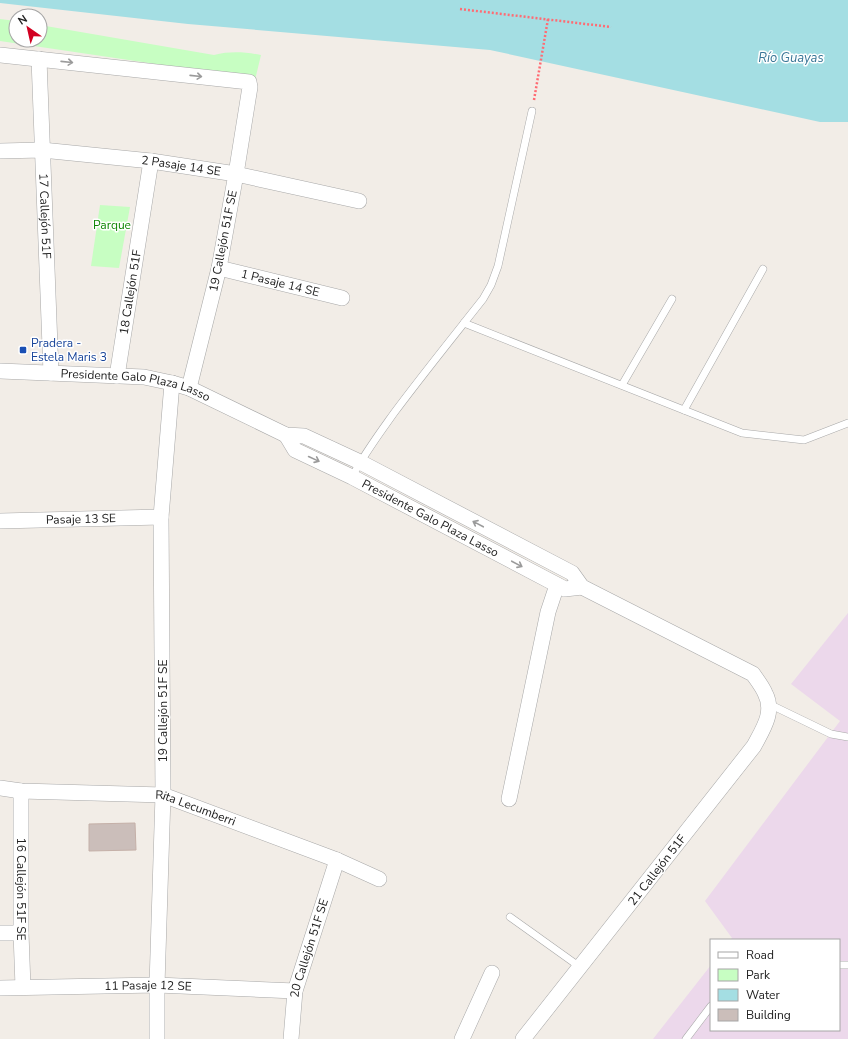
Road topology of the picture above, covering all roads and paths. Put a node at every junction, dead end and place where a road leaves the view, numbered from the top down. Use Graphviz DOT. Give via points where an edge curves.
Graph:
graph roads {
  1 [pos="460,9"];
  2 [pos="548,20"];
  3 [pos="611,27"];
  4 [pos="0,55"];
  5 [pos="39,59"];
  6 [pos="532,111"];
  7 [pos="42,150"];
  8 [pos="0,151"];
  9 [pos="151,161"];
  10 [pos="236,174"];
  11 [pos="359,201"];
  12 [pos="219,268"];
  13 [pos="763,269"];
  14 [pos="342,298"];
  15 [pos="672,299"];
  16 [pos="464,324"];
  17 [pos="0,371"];
  18 [pos="50,373"];
  19 [pos="117,376"];
  20 [pos="172,383"];
  21 [pos="622,385"];
  22 [pos="189,388"];
  23 [pos="684,410"];
  24 [pos="848,423"];
  25 [pos="286,435"];
  26 [pos="360,462"];
  27 [pos="352,477"];
  28 [pos="161,517"];
  29 [pos="0,521"];
  30 [pos="557,585"];
  31 [pos="582,587"];
  32 [pos="767,698"];
  33 [pos="848,737"];
  34 [pos="0,788"];
  35 [pos="21,791"];
  36 [pos="163,795"];
  37 [pos="509,799"];
  38 [pos="337,860"];
  39 [pos="379,879"];
  40 [pos="510,918"];
  41 [pos="0,933"];
  42 [pos="21,933"];
  43 [pos="580,967"];
  44 [pos="492,973"];
  45 [pos="157,985"];
  46 [pos="23,987"];
  47 [pos="0,988"];
  48 [pos="295,991"];
  49 [pos="710,1007"];
  50 [pos="157,1039"];
  51 [pos="291,1039"];
  52 [pos="462,1039"];
  53 [pos="523,1039"];
  54 [pos="686,1039"];
  1 -- 2 [label="path"];
  2 -- 3 [label="path"];
  2 -- 6 [label="path"];
  4 -- 5 [label="street"];
  5 -- 7 [label="street, 17 Callejón 51F"];
  5 -- 10 [label="street, 19 Callejón 51F SE, one-way" via="249,82"];
  6 -- 16 [label="lane" via="498,266 483,299"];
  7 -- 8 [label="street, 2 Pasaje 14 SE"];
  7 -- 9 [label="street, 2 Pasaje 14 SE"];
  7 -- 18 [label="street, 17 Callejón 51F"];
  9 -- 10 [label="street, 2 Pasaje 14 SE"];
  9 -- 19 [label="street, 18 Callejón 51F"];
  10 -- 11 [label="street, 2 Pasaje 14 SE"];
  10 -- 12 [label="street, 19 Callejón 51F SE"];
  12 -- 14 [label="street, 1 Pasaje 14 SE"];
  12 -- 22 [label="street, 19 Callejón 51F SE"];
  13 -- 23 [label="lane"];
  15 -- 21 [label="lane"];
  16 -- 21 [label="lane"];
  16 -- 26 [label="lane" via="421,377"];
  17 -- 18 [label="street, Presidente Galo Plaza Lasso"];
  18 -- 19 [label="street, Presidente Galo Plaza Lasso"];
  19 -- 20 [label="street, Presidente Galo Plaza Lasso" via="144,377"];
  20 -- 22 [label="street, Presidente Galo Plaza Lasso"];
  20 -- 28 [label="street, 19 Callejón 51F SE"];
  21 -- 23 [label="lane"];
  22 -- 25 [label="street, Presidente Galo Plaza Lasso"];
  23 -- 24 [label="lane" via="742,433 804,440"];
  25 -- 26 [label="street, Presidente Galo Plaza Lasso" via="304,436"];
  25 -- 27 [label="street, Presidente Galo Plaza Lasso, one-way" via="295,450"];
  26 -- 27 [label="lane"];
  31 -- 26 [label="street, Presidente Galo Plaza Lasso, one-way" via="572,573"];
  27 -- 30 [label="street, Presidente Galo Plaza Lasso, one-way"];
  28 -- 29 [label="street, Pasaje 13 SE"];
  28 -- 36 [label="street, 19 Callejón 51F SE"];
  30 -- 31 [label="street, Presidente Galo Plaza Lasso" via="565,589"];
  30 -- 37 [label="street" via="548,612"];
  31 -- 32 [label="street, Presidente Galo Plaza Lasso" via="753,674"];
  32 -- 33 [label="lane" via="831,734"];
  32 -- 43 [label="street, 21 Callejón 51F" via="767,722 754,746"];
  34 -- 35 [label="street, Rita Lecumberri"];
  35 -- 36 [label="street, Rita Lecumberri"];
  35 -- 42 [label="street, 16 Callejón 51F SE"];
  36 -- 38 [label="street, Rita Lecumberri"];
  36 -- 45 [label="street, 19 Callejón 51F SE"];
  38 -- 39 [label="street, Rita Lecumberri"];
  38 -- 48 [label="street, 20 Callejón 51F SE"];
  40 -- 43 [label="lane"];
  41 -- 42 [label="street"];
  42 -- 46 [label="street, 16 Callejón 51F SE"];
  43 -- 53 [label="street, 21 Callejón 51F"];
  44 -- 52 [label="street"];
  45 -- 46 [label="street, 11 Pasaje 12 SE"];
  45 -- 48 [label="street, 11 Pasaje 12 SE"];
  45 -- 50 [label="street, 19 Callejón 51F SE"];
  46 -- 47 [label="street, 11 Pasaje 12 SE"];
  48 -- 51 [label="street, 20 Callejón 51F SE"];
  49 -- 54 [label="lane"];
}
